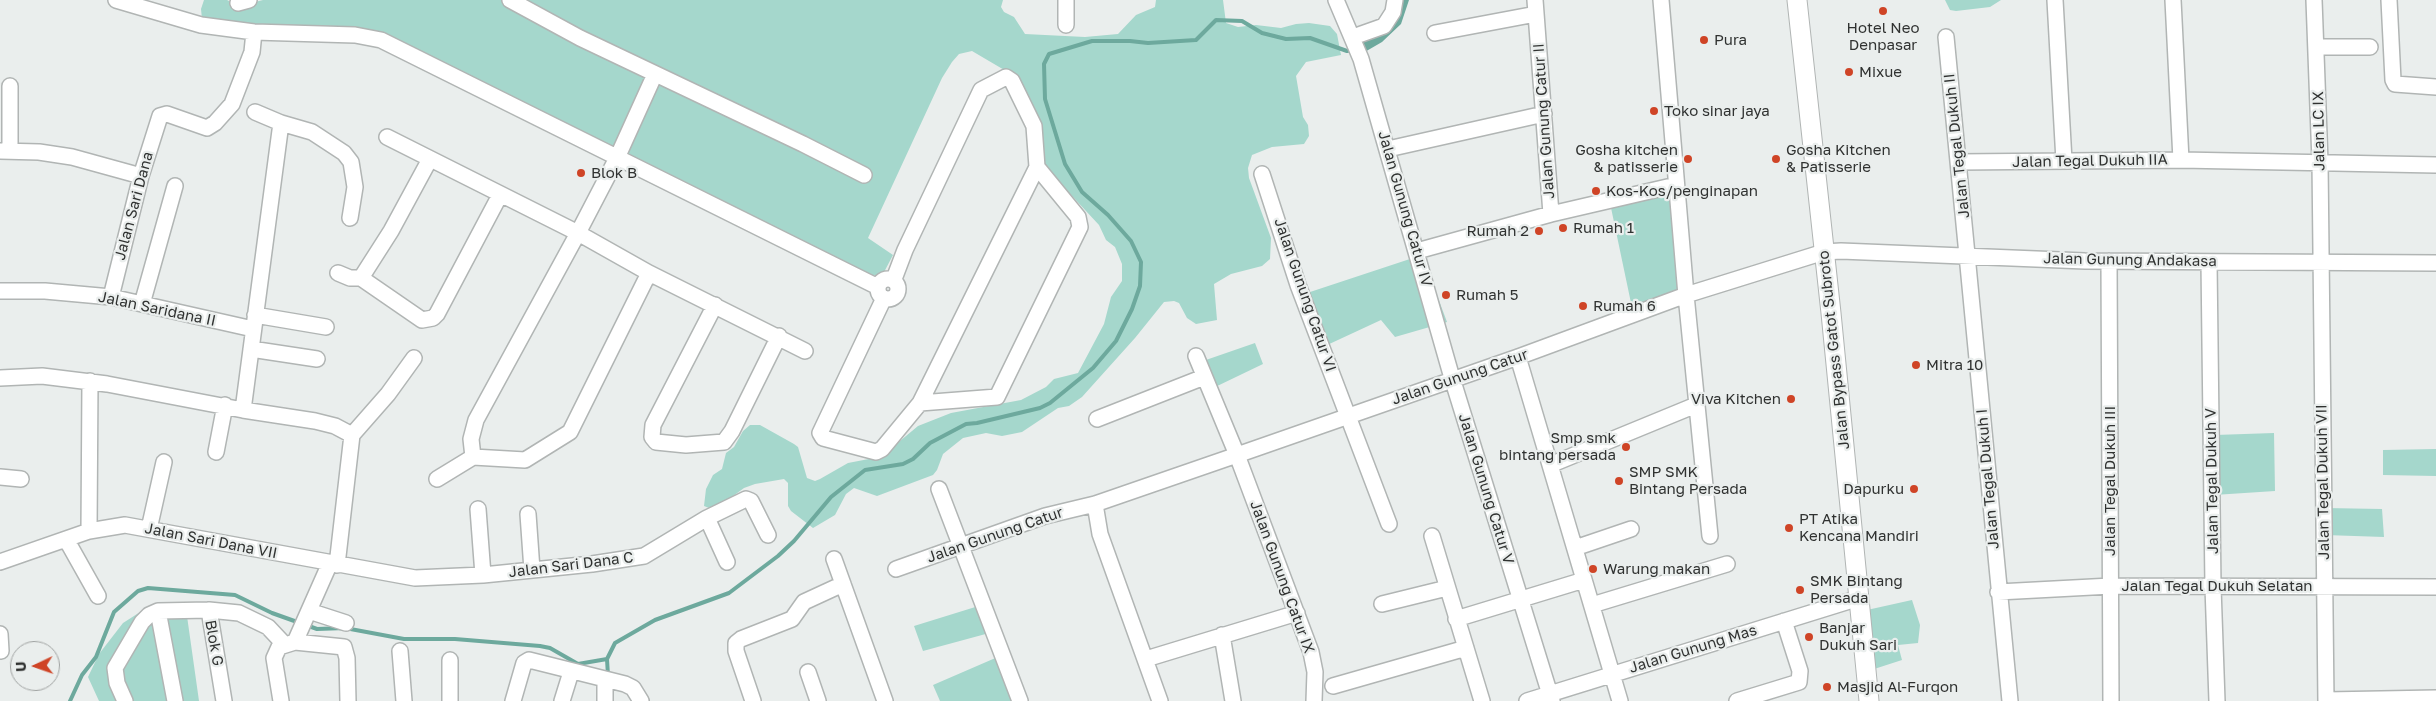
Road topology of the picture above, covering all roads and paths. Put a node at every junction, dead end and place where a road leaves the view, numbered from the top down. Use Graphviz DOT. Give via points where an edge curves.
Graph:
graph roads {
  1 [pos="116,0"];
  2 [pos="510,0"];
  3 [pos="1066,0"];
  4 [pos="1336,0"];
  5 [pos="1395,0"];
  6 [pos="1661,0"];
  7 [pos="1797,0"];
  8 [pos="2055,0"];
  9 [pos="2173,0"];
  10 [pos="2314,0"];
  11 [pos="2389,0"];
  12 [pos="1535,7"];
  13 [pos="1066,25"];
  14 [pos="254,32"];
  15 [pos="1435,33"];
  16 [pos="1946,37"];
  17 [pos="1353,38"];
  18 [pos="2370,47"];
  19 [pos="2317,48"];
  20 [pos="655,74"];
  21 [pos="10,86"];
  22 [pos="2436,87"];
  23 [pos="255,112"];
  24 [pos="1544,114"];
  25 [pos="281,123"];
  26 [pos="387,138"];
  27 [pos="1388,149"];
  28 [pos="5,150"];
  29 [pos="617,158"];
  30 [pos="430,160"];
  31 [pos="2180,160"];
  32 [pos="2064,161"];
  33 [pos="1959,162"];
  34 [pos="2320,162"];
  35 [pos="2436,165"];
  36 [pos="1037,166"];
  37 [pos="1262,174"];
  38 [pos="864,175"];
  39 [pos="141,176"];
  40 [pos="1676,185"];
  41 [pos="175,186"];
  42 [pos="500,196"];
  43 [pos="1551,214"];
  44 [pos="350,218"];
  45 [pos="578,234"];
  46 [pos="1417,250"];
  47 [pos="1824,252"];
  48 [pos="1968,256"];
  49 [pos="2109,261"];
  50 [pos="2209,262"];
  51 [pos="2321,262"];
  52 [pos="2436,263"];
  53 [pos="338,273"];
  54 [pos="649,273"];
  55 [pos="361,278"];
  56 [pos="0,284"];
  57 [pos="0,291"];
  58 [pos="881,292"];
  59 [pos="1686,295"];
  60 [pos="111,297"];
  61 [pos="142,304"];
  62 [pos="715,305"];
  63 [pos="254,322"];
  64 [pos="326,327"];
  65 [pos="779,336"];
  66 [pos="251,349"];
  67 [pos="805,351"];
  68 [pos="1196,356"];
  69 [pos="1518,357"];
  70 [pos="414,358"];
  71 [pos="317,359"];
  72 [pos="1204,377"];
  73 [pos="0,378"];
  74 [pos="1452,378"];
  75 [pos="90,382"];
  76 [pos="920,403"];
  77 [pos="225,405"];
  78 [pos="1696,406"];
  79 [pos="243,410"];
  80 [pos="1348,416"];
  81 [pos="1097,419"];
  82 [pos="352,435"];
  83 [pos="216,452"];
  84 [pos="1237,455"];
  85 [pos="473,457"];
  86 [pos="164,462"];
  87 [pos="1550,465"];
  88 [pos="0,477"];
  89 [pos="22,479"];
  90 [pos="437,479"];
  91 [pos="939,489"];
  92 [pos="1095,504"];
  93 [pos="478,509"];
  94 [pos="528,514"];
  95 [pos="707,518"];
  96 [pos="1389,524"];
  97 [pos="149,529"];
  98 [pos="1631,529"];
  99 [pos="89,531"];
  100 [pos="768,535"];
  101 [pos="1432,536"];
  102 [pos="1710,536"];
  103 [pos="66,539"];
  104 [pos="960,547"];
  105 [pos="1575,548"];
  106 [pos="834,559"];
  107 [pos="0,562"];
  108 [pos="727,562"];
  109 [pos="334,564"];
  110 [pos="1727,564"];
  111 [pos="896,569"];
  112 [pos="532,570"];
  113 [pos="484,575"];
  114 [pos="425,578"];
  115 [pos="1584,580"];
  116 [pos="843,584"];
  117 [pos="2111,586"];
  118 [pos="2213,586"];
  119 [pos="2324,586"];
  120 [pos="2436,587"];
  121 [pos="1447,588"];
  122 [pos="1998,592"];
  123 [pos="98,596"];
  124 [pos="1858,598"];
  125 [pos="1521,599"];
  126 [pos="1382,604"];
  127 [pos="1592,605"];
  128 [pos="209,610"];
  129 [pos="158,611"];
  130 [pos="1297,613"];
  131 [pos="1456,618"];
  132 [pos="1784,621"];
  133 [pos="346,623"];
  134 [pos="298,631"];
  135 [pos="0,634"];
  136 [pos="1222,635"];
  137 [pos="1466,648"];
  138 [pos="1,651"];
  139 [pos="400,651"];
  140 [pos="1146,659"];
  141 [pos="450,660"];
  142 [pos="571,672"];
  143 [pos="808,672"];
  144 [pos="1612,674"];
  145 [pos="605,680"];
  146 [pos="1333,686"];
  147 [pos="1551,697"];
  148 [pos="2436,698"];
  149 [pos="2326,700"];
  150 [pos="125,701"];
  151 [pos="175,701"];
  152 [pos="224,701"];
  153 [pos="281,701"];
  154 [pos="348,701"];
  155 [pos="404,701"];
  156 [pos="450,701"];
  157 [pos="513,701"];
  158 [pos="562,701"];
  159 [pos="605,701"];
  160 [pos="641,701"];
  161 [pos="753,701"];
  162 [pos="818,701"];
  163 [pos="885,701"];
  164 [pos="1020,701"];
  165 [pos="1160,701"];
  166 [pos="1233,701"];
  167 [pos="1314,701"];
  168 [pos="1482,701"];
  169 [pos="1527,701"];
  170 [pos="1620,701"];
  171 [pos="1737,701"];
  172 [pos="1870,701"];
  173 [pos="2010,701"];
  174 [pos="2111,701"];
  175 [pos="2217,701"];
  1 -- 14 [label="street" via="201,25"];
  2 -- 20 [label="street"];
  3 -- 13 [label="street"];
  4 -- 17 [label="street, Jalan Gunung Catur IV"];
  5 -- 17 [label="street" via="1384,26"];
  6 -- 40 [label="street"];
  7 -- 47 [label="main road, Jalan Bypass Gatot Subroto"];
  8 -- 32 [label="street"];
  9 -- 31 [label="street, Jalan Tegal Dukuh IIA"];
  10 -- 19 [label="street, Jalan LC IX"];
  11 -- 22 [label="street" via="2395,84"];
  12 -- 15 [label="street"];
  12 -- 24 [label="street, Jalan Gunung Catur II"];
  14 -- 29 [label="street" via="355,35 381,40"];
  14 -- 39 [label="street, Jalan Sari Dana" via="252,52 232,104 212,126 200,127 167,114 160,116"];
  16 -- 33 [label="street, Jalan Tegal Dukuh II"];
  17 -- 27 [label="street, Jalan Gunung Catur IV"];
  18 -- 19 [label="street"];
  19 -- 34 [label="street, Jalan LC IX"];
  20 -- 29 [label="street"];
  20 -- 38 [label="street"];
  21 -- 28 [label="street"];
  23 -- 25 [label="street"];
  24 -- 27 [label="street"];
  24 -- 43 [label="street, Jalan Gunung Catur II"];
  25 -- 44 [label="street" via="312,132 344,153 351,162 355,186"];
  25 -- 63 [label="street"];
  26 -- 30 [label="street"];
  27 -- 46 [label="street, Jalan Gunung Catur IV"];
  28 -- 39 [label="street" via="72,157"];
  29 -- 45 [label="street"];
  29 -- 58 [label="street"];
  30 -- 42 [label="street"];
  30 -- 55 [label="street"];
  31 -- 32 [label="street, Jalan Tegal Dukuh IIA"];
  31 -- 34 [label="street"];
  32 -- 33 [label="street, Jalan Tegal Dukuh IIA"];
  33 -- 48 [label="street, Jalan Tegal Dukuh II"];
  34 -- 35 [label="street"];
  34 -- 51 [label="street, Jalan LC IX"];
  36 -- 58 [label="street" via="1034,126 1012,81 1006,77 981,90 894,279 884,279"];
  36 -- 76 [label="street"];
  36 -- 76 [label="street" via="1078,217 1080,227 997,397"];
  37 -- 80 [label="street, Jalan Gunung Catur VI" via="1298,285"];
  39 -- 60 [label="street, Jalan Sari Dana"];
  40 -- 43 [label="street, Jalan Gunung Catur II"];
  40 -- 59 [label="street"];
  41 -- 61 [label="street"];
  42 -- 45 [label="street"];
  42 -- 55 [label="street" via="433,318 422,320"];
  43 -- 46 [label="street"];
  45 -- 54 [label="street"];
  45 -- 85 [label="street" via="476,420 471,439"];
  46 -- 74 [label="street, Jalan Gunung Catur IV"];
  47 -- 48 [label="street, Jalan Gunung Andakasa"];
  47 -- 59 [label="street, Jalan Gunung Catur"];
  47 -- 124 [label="main road, Jalan Bypass Gatot Subroto"];
  48 -- 49 [label="street, Jalan Gunung Andakasa"];
  48 -- 122 [label="street, Jalan Tegal Dukuh I"];
  49 -- 50 [label="street, Jalan Gunung Andakasa"];
  49 -- 117 [label="street, Jalan Tegal Dukuh III"];
  50 -- 51 [label="street, Jalan Gunung Andakasa"];
  50 -- 118 [label="street, Jalan Tegal Dukuh V"];
  51 -- 52 [label="street, Jalan Gunung Andakasa"];
  51 -- 119 [label="street, Jalan Tegal Dukuh VII"];
  53 -- 55 [label="street"];
  54 -- 62 [label="street"];
  54 -- 85 [label="street" via="570,432 525,460"];
  56 -- 57 [label="street"];
  57 -- 60 [label="street, Jalan Saridana II"];
  58 -- 76 [label="street" via="821,437 878,452"];
  59 -- 69 [label="street, Jalan Gunung Catur"];
  59 -- 78 [label="street"];
  60 -- 61 [label="street, Jalan Saridana II"];
  61 -- 63 [label="street, Jalan Saridana II"];
  62 -- 65 [label="street"];
  62 -- 65 [label="street" via="653,425 652,437 656,442 724,442"];
  63 -- 64 [label="street, Jalan Saridana II"];
  63 -- 66 [label="street"];
  65 -- 67 [label="street"];
  66 -- 71 [label="street"];
  66 -- 79 [label="street"];
  68 -- 72 [label="street, Jalan Gunung Catur IX"];
  69 -- 74 [label="street, Jalan Gunung Catur"];
  69 -- 87 [label="street"];
  70 -- 82 [label="street"];
  72 -- 81 [label="street"];
  72 -- 84 [label="street, Jalan Gunung Catur IX"];
  73 -- 75 [label="street" via="42,376"];
  74 -- 80 [label="street, Jalan Gunung Catur"];
  74 -- 125 [label="street, Jalan Gunung Catur V"];
  75 -- 77 [label="street"];
  75 -- 99 [label="street"];
  77 -- 79 [label="street"];
  77 -- 83 [label="street"];
  78 -- 87 [label="street"];
  78 -- 102 [label="street"];
  79 -- 82 [label="street" via="335,426"];
  80 -- 84 [label="street, Jalan Gunung Catur"];
  80 -- 96 [label="street, Jalan Gunung Catur VI"];
  82 -- 109 [label="street"];
  84 -- 92 [label="street, Jalan Gunung Catur"];
  84 -- 130 [label="street, Jalan Gunung Catur IX"];
  85 -- 90 [label="street"];
  86 -- 97 [label="street"];
  87 -- 105 [label="street"];
  88 -- 89 [label="street"];
  91 -- 104 [label="street"];
  92 -- 104 [label="street, Jalan Gunung Catur" via="1045,516"];
  92 -- 140 [label="street" via="1100,534"];
  93 -- 113 [label="street"];
  94 -- 112 [label="street"];
  95 -- 100 [label="street, Jalan Sari Dana C" via="746,499 751,500"];
  95 -- 108 [label="street"];
  95 -- 112 [label="street, Jalan Sari Dana C" via="644,556"];
  97 -- 99 [label="street, Jalan Sari Dana VII" via="125,525"];
  97 -- 109 [label="street, Jalan Sari Dana VII"];
  98 -- 105 [label="street"];
  99 -- 103 [label="street, Jalan Sari Dana VII"];
  101 -- 121 [label="street"];
  103 -- 107 [label="street, Jalan Sari Dana VII"];
  103 -- 123 [label="street"];
  104 -- 111 [label="street, Jalan Gunung Catur"];
  104 -- 164 [label="street"];
  105 -- 115 [label="street"];
  106 -- 116 [label="street"];
  109 -- 114 [label="street, Jalan Sari Dana VII"];
  109 -- 134 [label="street"];
  110 -- 127 [label="street"];
  112 -- 113 [label="street, Jalan Sari Dana C"];
  113 -- 114 [label="street, Jalan Sari Dana C"];
  115 -- 125 [label="street"];
  115 -- 127 [label="street"];
  116 -- 161 [label="street" via="804,602 792,619 736,643"];
  116 -- 163 [label="street"];
  117 -- 118 [label="street, Jalan Tegal Dukuh Selatan"];
  117 -- 122 [label="street, Jalan Tegal Dukuh Selatan"];
  117 -- 174 [label="street, Jalan Tegal Dukuh III"];
  118 -- 119 [label="street, Jalan Tegal Dukuh Selatan"];
  118 -- 175 [label="street, Jalan Tegal Dukuh V"];
  119 -- 120 [label="street, Jalan Tegal Dukuh Selatan"];
  119 -- 149 [label="street, Jalan Tegal Dukuh VII"];
  121 -- 126 [label="street"];
  121 -- 131 [label="street"];
  122 -- 173 [label="street, Jalan Tegal Dukuh I"];
  124 -- 132 [label="street, Jalan Gunung Mas"];
  124 -- 172 [label="main road, Jalan Bypass Gatot Subroto"];
  125 -- 131 [label="street"];
  125 -- 147 [label="street, Jalan Gunung Catur V"];
  127 -- 144 [label="street"];
  128 -- 129 [label="street"];
  128 -- 134 [label="street, Blok G" via="239,613 256,619 277,634"];
  128 -- 152 [label="street, Blok G"];
  129 -- 150 [label="street" via="142,622 115,668"];
  129 -- 151 [label="street"];
  130 -- 136 [label="street"];
  130 -- 167 [label="street, Jalan Gunung Catur IX" via="1315,672"];
  131 -- 137 [label="street"];
  132 -- 144 [label="street, Jalan Gunung Mas"];
  132 -- 171 [label="street" via="1800,671 1799,682"];
  133 -- 134 [label="street"];
  134 -- 153 [label="street" via="274,658"];
  134 -- 154 [label="street" via="344,647"];
  135 -- 138 [label="street"];
  136 -- 140 [label="street"];
  136 -- 166 [label="street"];
  137 -- 146 [label="street"];
  137 -- 168 [label="street"];
  139 -- 155 [label="street"];
  140 -- 165 [label="street"];
  141 -- 156 [label="street"];
  142 -- 145 [label="street"];
  142 -- 157 [label="street" via="526,661"];
  142 -- 158 [label="street"];
  143 -- 162 [label="street"];
  144 -- 147 [label="street, Jalan Gunung Mas"];
  144 -- 170 [label="street"];
  145 -- 159 [label="street"];
  145 -- 160 [label="street" via="633,688"];
  147 -- 169 [label="street, Jalan Gunung Mas"];
  148 -- 149 [label="street"];
}
